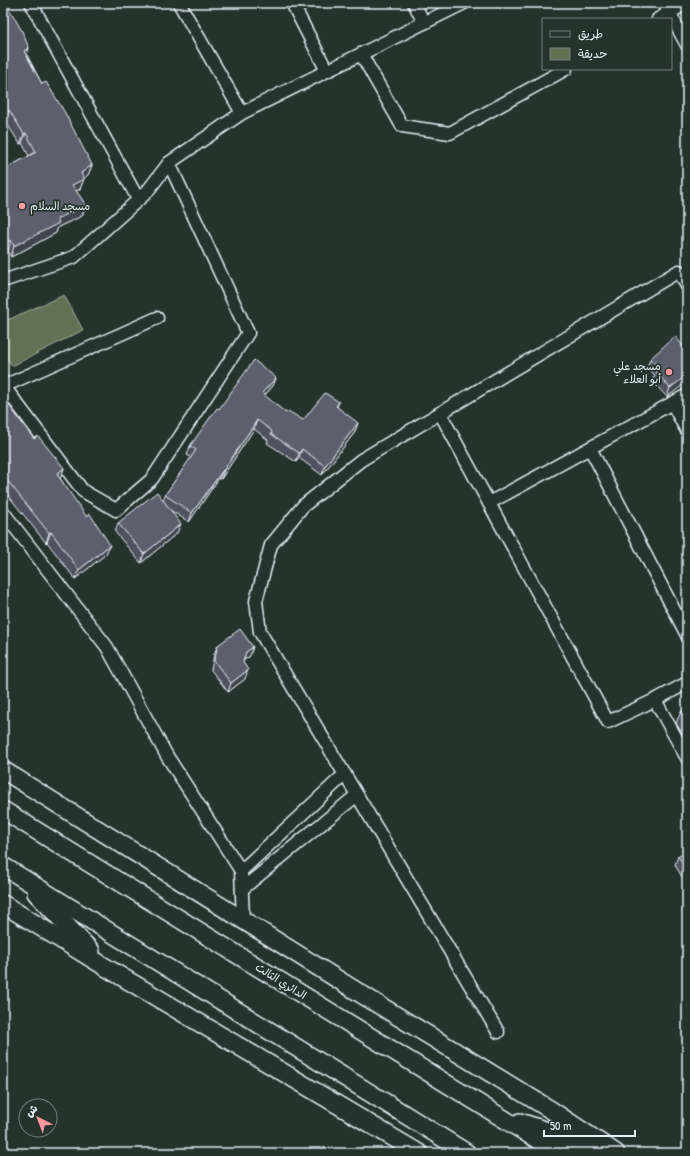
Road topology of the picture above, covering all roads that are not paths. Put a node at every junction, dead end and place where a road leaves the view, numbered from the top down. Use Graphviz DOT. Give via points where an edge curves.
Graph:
graph roads {
  1 [pos="31,3"];
  2 [pos="179,3"];
  3 [pos="292,3"];
  4 [pos="414,3"];
  5 [pos="464,3"];
  6 [pos="687,3"];
  7 [pos="667,8"];
  8 [pos="659,18"];
  9 [pos="424,23"];
  10 [pos="687,45"];
  11 [pos="362,54"];
  12 [pos="564,70"];
  13 [pos="327,71"];
  14 [pos="242,113"];
  15 [pos="169,163"];
  16 [pos="138,199"];
  17 [pos="3,281"];
  18 [pos="687,286"];
  19 [pos="157,318"];
  20 [pos="4,386"];
  21 [pos="687,395"];
  22 [pos="672,403"];
  23 [pos="440,413"];
  24 [pos="687,431"];
  25 [pos="590,448"];
  26 [pos="489,503"];
  27 [pos="3,512"];
  28 [pos="687,635"];
  29 [pos="687,682"];
  30 [pos="655,700"];
  31 [pos="687,758"];
  32 [pos="3,770"];
  33 [pos="345,774"];
  34 [pos="358,795"];
  35 [pos="3,810"];
  36 [pos="3,866"];
  37 [pos="241,871"];
  38 [pos="21,877"];
  39 [pos="242,889"];
  40 [pos="3,904"];
  41 [pos="243,920"];
  42 [pos="107,968"];
  43 [pos="498,1032"];
  44 [pos="494,1113"];
  45 [pos="419,1153"];
  46 [pos="467,1153"];
  47 [pos="558,1153"];
  48 [pos="595,1153"];
  49 [pos="616,1153"];
  1 -- 16 [label="street"];
  2 -- 14 [label="street"];
  3 -- 13 [label="street"];
  4 -- 9 [label="street"];
  5 -- 9 [label="street"];
  6 -- 7 [label="street"];
  7 -- 8 [label="street"];
  7 -- 10 [label="street"];
  9 -- 11 [label="street"];
  11 -- 12 [label="street" via="402,126 450,133"];
  11 -- 13 [label="street"];
  13 -- 14 [label="street"];
  14 -- 15 [label="street"];
  15 -- 16 [label="street" via="146,193"];
  15 -- 20 [label="street" via="248,333 152,479 116,510 83,491"];
  16 -- 17 [label="street" via="74,256"];
  18 -- 23 [label="street" via="679,271"];
  19 -- 20 [label="street"];
  21 -- 22 [label="street"];
  22 -- 24 [label="street"];
  22 -- 25 [label="street"];
  23 -- 26 [label="street"];
  23 -- 33 [label="street" via="361,460 303,506 271,545 256,601 260,632"];
  25 -- 26 [label="street"];
  25 -- 28 [label="street"];
  26 -- 30 [label="street" via="608,722"];
  27 -- 37 [label="street" via="107,647 167,756"];
  29 -- 30 [label="street"];
  30 -- 31 [label="street"];
  32 -- 41 [label="highway"];
  33 -- 34 [label="street"];
  33 -- 37 [label="street"];
  34 -- 39 [label="street"];
  34 -- 43 [label="street"];
  35 -- 44 [label="highway, الدائري الثالث"];
  36 -- 38 [label="highway"];
  37 -- 39 [label="street"];
  38 -- 42 [label="highway"];
  38 -- 46 [label="highway"];
  39 -- 41 [label="street"];
  40 -- 42 [label="highway"];
  41 -- 49 [label="highway" via="551,1110"];
  42 -- 45 [label="highway"];
  44 -- 47 [label="highway, الدائري الثالث"];
  44 -- 48 [label="highway" via="554,1133"];
}
